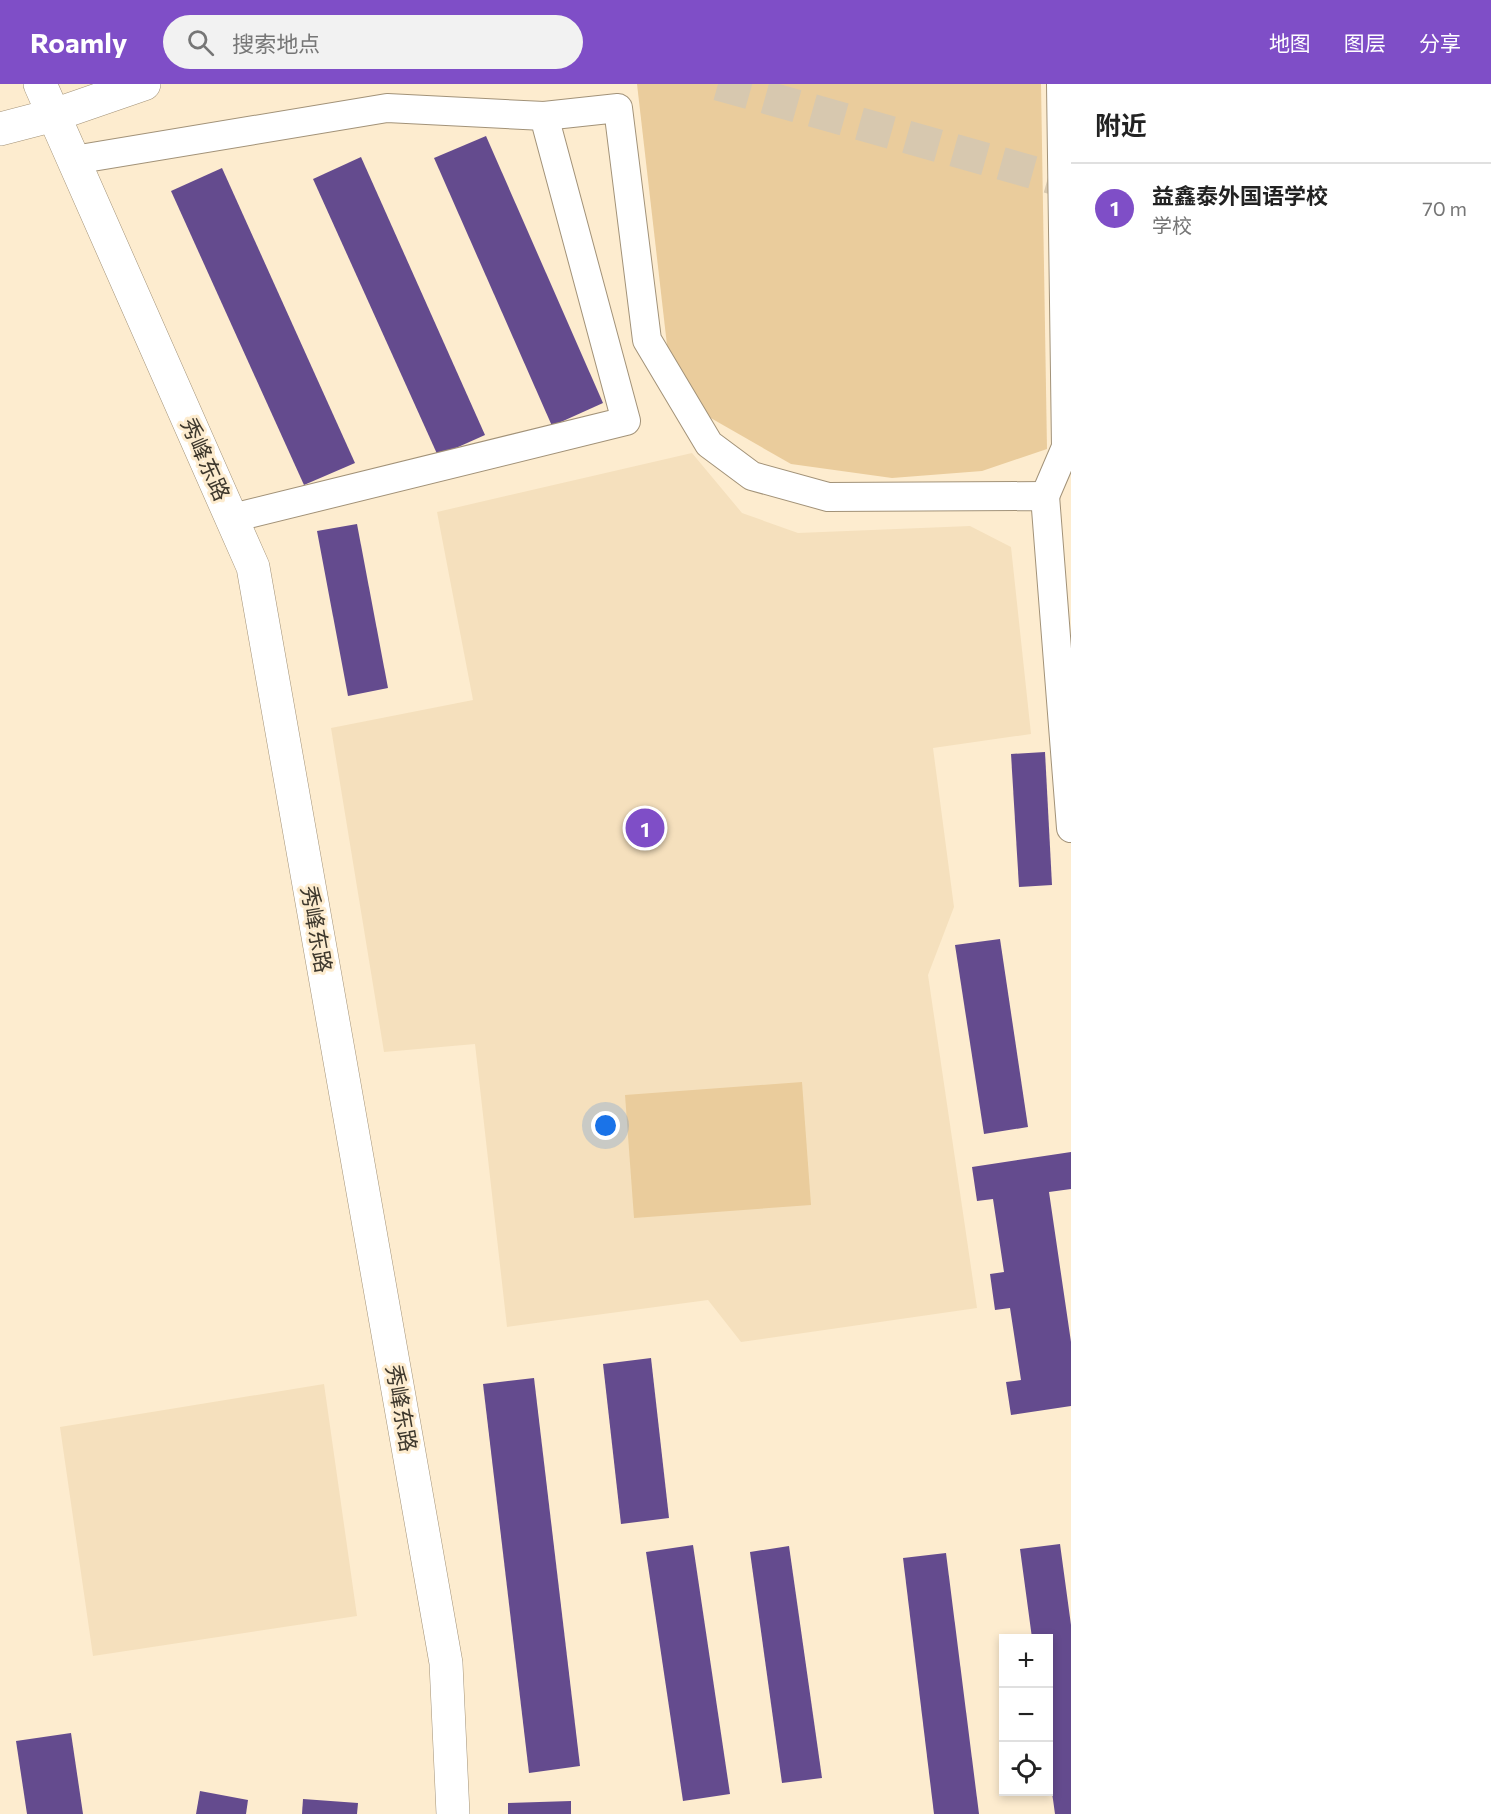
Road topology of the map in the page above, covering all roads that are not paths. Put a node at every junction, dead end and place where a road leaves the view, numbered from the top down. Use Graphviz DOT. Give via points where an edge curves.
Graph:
graph roads {
  1 [pos="40,84"];
  2 [pos="144,84"];
  3 [pos="1061,84"];
  4 [pos="54,115"];
  5 [pos="544,116"];
  6 [pos="0,129"];
  7 [pos="74,160"];
  8 [pos="1045,496"];
  9 [pos="232,518"];
  10 [pos="1071,828"];
  11 [pos="453,1814"];
  1 -- 4 [label="street, 秀峰东路"];
  2 -- 4 [label="street"];
  3 -- 8 [label="street" via="1066,447"];
  4 -- 6 [label="street"];
  4 -- 7 [label="street, 秀峰东路"];
  5 -- 7 [label="street" via="387,108"];
  5 -- 8 [label="street" via="618,108 647,340 709,444 752,476 828,497"];
  5 -- 9 [label="street" via="626,421"];
  7 -- 9 [label="street, 秀峰东路"];
  8 -- 10 [label="street"];
  9 -- 11 [label="street, 秀峰东路" via="253,567 446,1663"];
}
